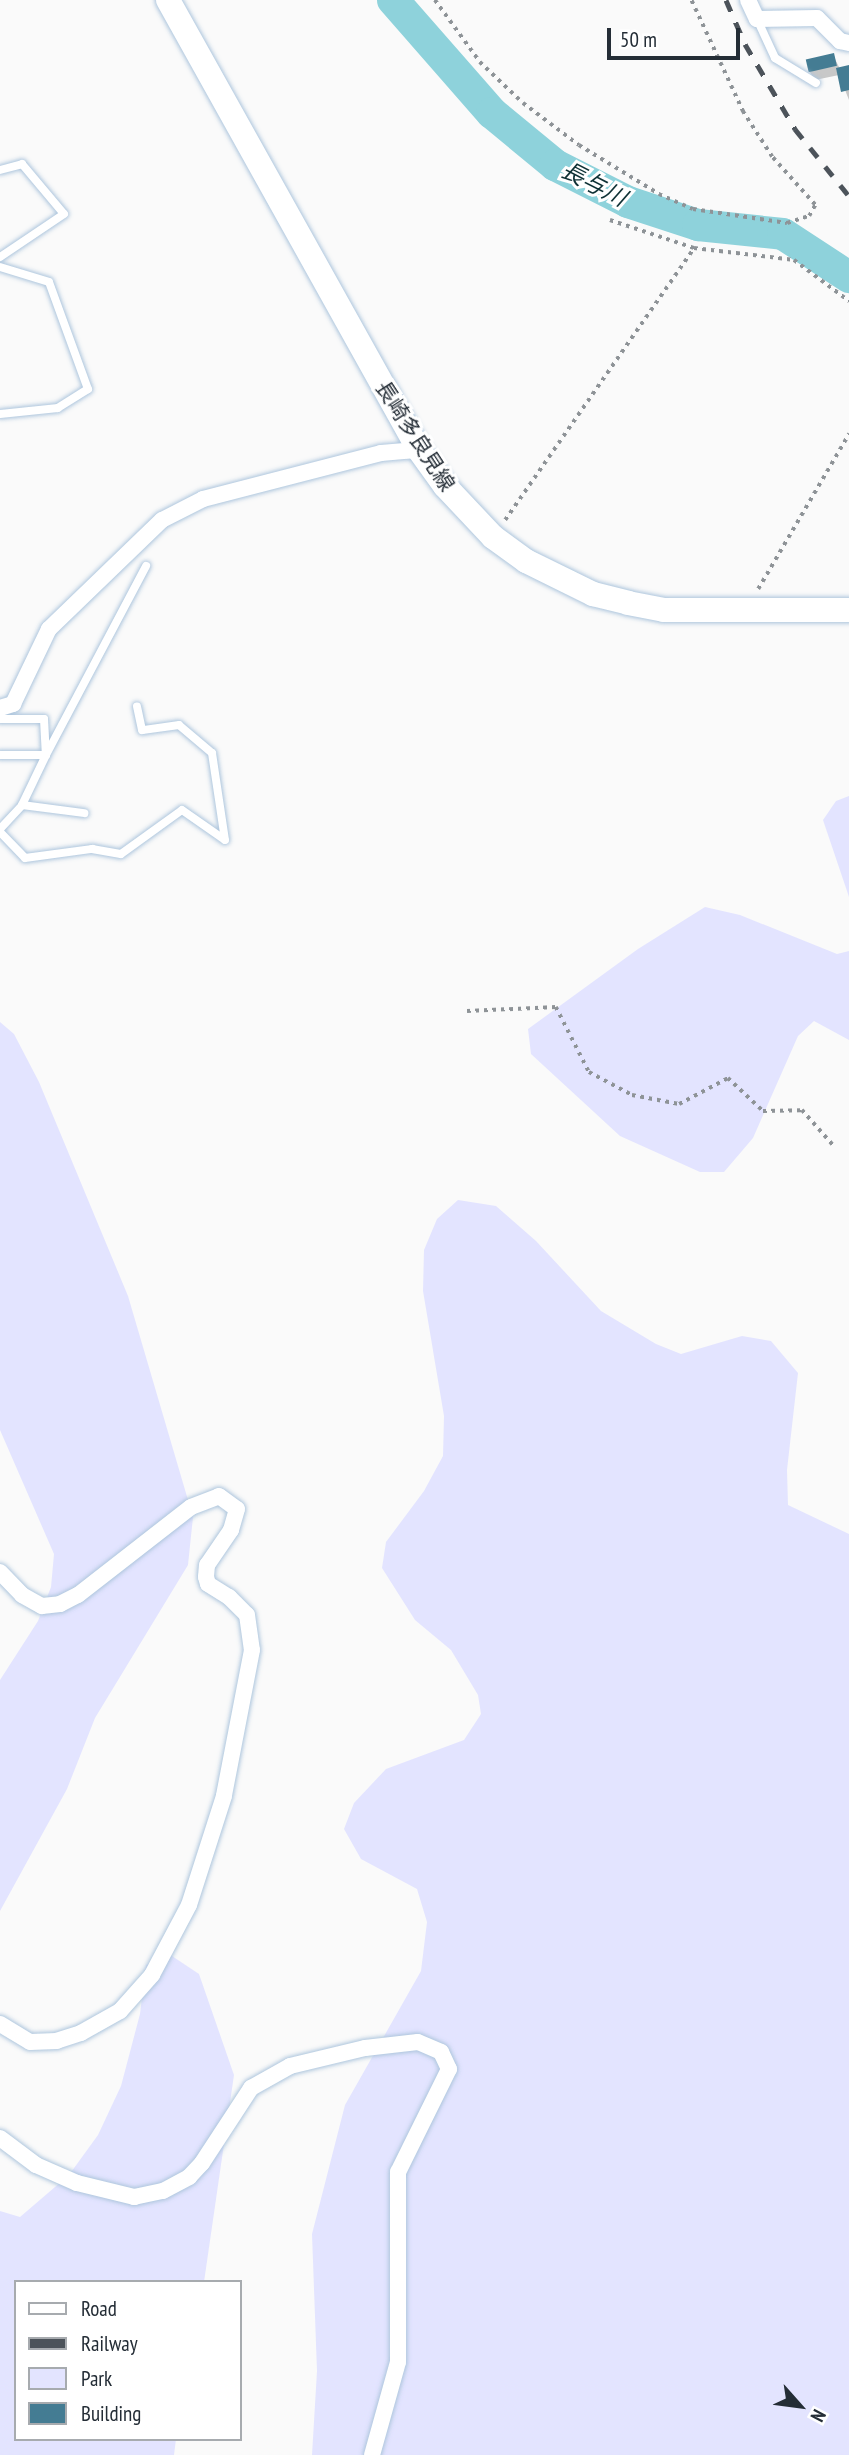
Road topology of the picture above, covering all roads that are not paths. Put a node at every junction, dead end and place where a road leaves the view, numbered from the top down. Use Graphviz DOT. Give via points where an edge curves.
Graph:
graph roads {
  1 [pos="168,0"];
  2 [pos="748,0"];
  3 [pos="757,19"];
  4 [pos="849,43"];
  5 [pos="816,83"];
  6 [pos="0,170"];
  7 [pos="0,257"];
  8 [pos="0,267"];
  9 [pos="0,415"];
  10 [pos="419,450"];
  11 [pos="146,566"];
  12 [pos="849,610"];
  13 [pos="137,706"];
  14 [pos="0,708"];
  15 [pos="0,719"];
  16 [pos="1,755"];
  17 [pos="46,755"];
  18 [pos="22,805"];
  19 [pos="83,813"];
  20 [pos="0,830"];
  21 [pos="0,1572"];
  22 [pos="0,2024"];
  23 [pos="0,2138"];
  24 [pos="372,2455"];
  1 -- 10 [label="main road, 長崎多良見線"];
  2 -- 3 [label="street"];
  3 -- 4 [label="street" via="817,18 839,41"];
  3 -- 5 [label="lane" via="775,58"];
  6 -- 7 [label="lane" via="22,164 64,214"];
  8 -- 9 [label="lane" via="49,282 88,389 58,408"];
  10 -- 12 [label="main road, 長崎多良見線" via="445,486 493,537 526,561 593,594 664,610"];
  10 -- 14 [label="street" via="381,453 203,499 162,520 49,629 13,704"];
  11 -- 17 [label="lane"];
  13 -- 20 [label="lane" via="142,730 179,725 212,753 225,840 182,810 121,854 92,849 25,858"];
  15 -- 17 [label="lane" via="44,719"];
  16 -- 17 [label="lane"];
  17 -- 18 [label="lane"];
  18 -- 19 [label="lane"];
  18 -- 20 [label="lane"];
  21 -- 22 [label="street" via="22,1595 42,1606 60,1604 191,1507 219,1496 237,1509 231,1530 207,1565 206,1577 208,1584 247,1615 252,1650 224,1796 189,1905 152,1975 120,2011 81,2034 30,2042"];
  23 -- 24 [label="street" via="36,2165 77,2183 134,2197 163,2191 189,2177 251,2088 290,2066 365,2048 418,2042 441,2052 449,2069 398,2172 398,2362"];
}
